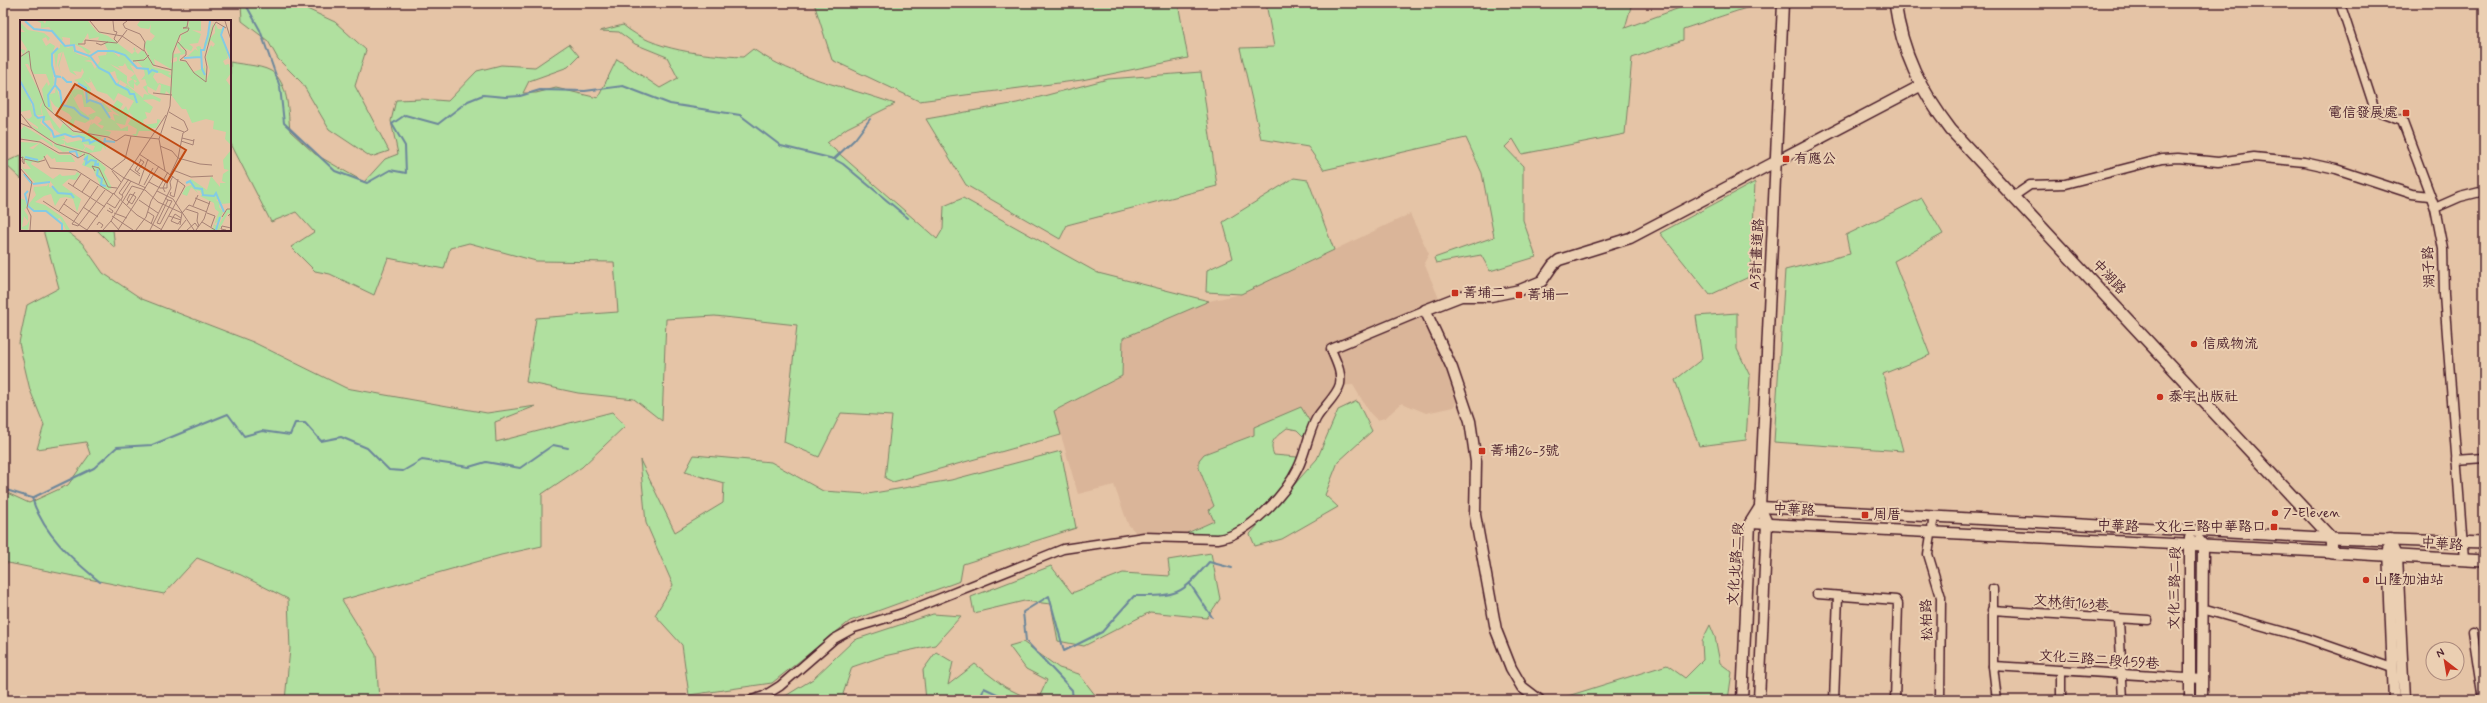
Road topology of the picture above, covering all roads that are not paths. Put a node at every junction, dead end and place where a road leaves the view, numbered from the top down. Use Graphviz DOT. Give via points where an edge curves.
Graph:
graph roads {
  1 [pos="1783,3"];
  2 [pos="1896,3"];
  3 [pos="2340,3"];
  4 [pos="1920,86"];
  5 [pos="1775,161"];
  6 [pos="2484,191"];
  7 [pos="2014,196"];
  8 [pos="2429,196"];
  9 [pos="2435,208"];
  10 [pos="1425,310"];
  11 [pos="2484,458"];
  12 [pos="2456,460"];
  13 [pos="1760,507"];
  14 [pos="1934,516"];
  15 [pos="1750,523"];
  16 [pos="1767,523"];
  17 [pos="2192,531"];
  18 [pos="1932,532"];
  19 [pos="2331,538"];
  20 [pos="2390,539"];
  21 [pos="2462,541"];
  22 [pos="2484,543"];
  23 [pos="2188,544"];
  24 [pos="2203,545"];
  25 [pos="2332,552"];
  26 [pos="2392,555"];
  27 [pos="2464,560"];
  28 [pos="2484,561"];
  29 [pos="1993,589"];
  30 [pos="1817,594"];
  31 [pos="1838,596"];
  32 [pos="2202,609"];
  33 [pos="1992,610"];
  34 [pos="2119,620"];
  35 [pos="2148,620"];
  36 [pos="2473,633"];
  37 [pos="1993,666"];
  38 [pos="2392,668"];
  39 [pos="2061,670"];
  40 [pos="2122,675"];
  41 [pos="2189,679"];
  42 [pos="2202,679"];
  43 [pos="752,700"];
  44 [pos="1539,700"];
  45 [pos="1742,700"];
  46 [pos="1759,700"];
  47 [pos="1834,700"];
  48 [pos="1895,700"];
  49 [pos="1940,700"];
  50 [pos="1997,700"];
  51 [pos="2061,700"];
  52 [pos="2123,700"];
  53 [pos="2190,700"];
  54 [pos="2202,700"];
  55 [pos="2394,700"];
  56 [pos="2404,700"];
  57 [pos="2483,700"];
  1 -- 5 [label="street, A3計畫道路"];
  2 -- 4 [label="main road, 中湖路" via="1903,43"];
  3 -- 8 [label="street, 湖子路" via="2375,110 2402,120"];
  4 -- 5 [label="street"];
  4 -- 7 [label="main road, 中湖路" via="1951,130"];
  5 -- 10 [label="street" via="1630,238 1559,260 1542,281 1520,290 1491,296 1461,296"];
  5 -- 13 [label="street, A3計畫道路"];
  6 -- 9 [label="street" via="2460,197"];
  7 -- 8 [label="street" via="2030,185 2065,184 2162,159 2218,162 2254,157 2310,163 2412,194"];
  7 -- 19 [label="main road, 中湖路"];
  8 -- 9 [label="street, 湖子路"];
  9 -- 12 [label="street, 湖子路" via="2443,249"];
  10 -- 43 [label="street" via="1331,349 1340,373 1340,385 1315,421 1297,470 1274,501 1240,532 1229,538 1218,539 1144,537 1063,548 903,613 854,628 834,639 780,686"];
  10 -- 44 [label="street" via="1452,368 1470,421 1476,462 1475,515 1496,630 1511,668 1522,687"];
  11 -- 12 [label="street"];
  12 -- 21 [label="street, 湖子路"];
  13 -- 14 [label="street, 中華路"];
  13 -- 15 [label="street, 文化北路二段"];
  13 -- 16 [label="street, 文化北路二段"];
  14 -- 17 [label="street, 中華路"];
  14 -- 18 [label="street, 松柏路"];
  15 -- 16 [label="street, 中華路"];
  15 -- 45 [label="street, 文化北路二段"];
  16 -- 18 [label="street, 中華路"];
  16 -- 46 [label="street, 文化北路二段"];
  17 -- 19 [label="street, 中華路"];
  17 -- 23 [label="street, 文化三路二段"];
  17 -- 24 [label="street, 文化三路二段"];
  18 -- 23 [label="street, 中華路"];
  18 -- 49 [label="street, 松柏路" via="1928,554 1941,597"];
  19 -- 20 [label="main road, 中華路"];
  19 -- 25 [label="main road"];
  20 -- 21 [label="main road, 中華路"];
  20 -- 26 [label="street"];
  21 -- 22 [label="main road, 中華路"];
  21 -- 27 [label="street, 湖子路"];
  23 -- 24 [label="street, 中華路"];
  23 -- 41 [label="street, 文化三路二段"];
  24 -- 25 [label="street, 中華路"];
  24 -- 32 [label="street, 文化三路二段"];
  25 -- 26 [label="main road, 中華路"];
  26 -- 27 [label="main road, 中華路"];
  26 -- 38 [label="street"];
  26 -- 56 [label="street"];
  27 -- 28 [label="main road, 中華路"];
  29 -- 33 [label="street"];
  30 -- 31 [label="street"];
  31 -- 47 [label="street"];
  31 -- 48 [label="street" via="1891,598 1898,604"];
  32 -- 38 [label="street" via="2306,638"];
  32 -- 42 [label="street, 文化三路二段"];
  33 -- 34 [label="street, 文林街163巷"];
  33 -- 37 [label="street"];
  34 -- 35 [label="street, 文林街163巷"];
  34 -- 40 [label="street"];
  36 -- 57 [label="street"];
  37 -- 39 [label="street, 文化三路二段459巷"];
  37 -- 50 [label="street"];
  38 -- 55 [label="street"];
  39 -- 40 [label="street, 文化三路二段459巷"];
  39 -- 51 [label="street"];
  40 -- 41 [label="street, 文化三路二段459巷"];
  40 -- 52 [label="street"];
  41 -- 42 [label="street, 文化三路二段459巷"];
  41 -- 53 [label="street, 文化三路二段"];
  42 -- 54 [label="street, 文化三路二段"];
}
